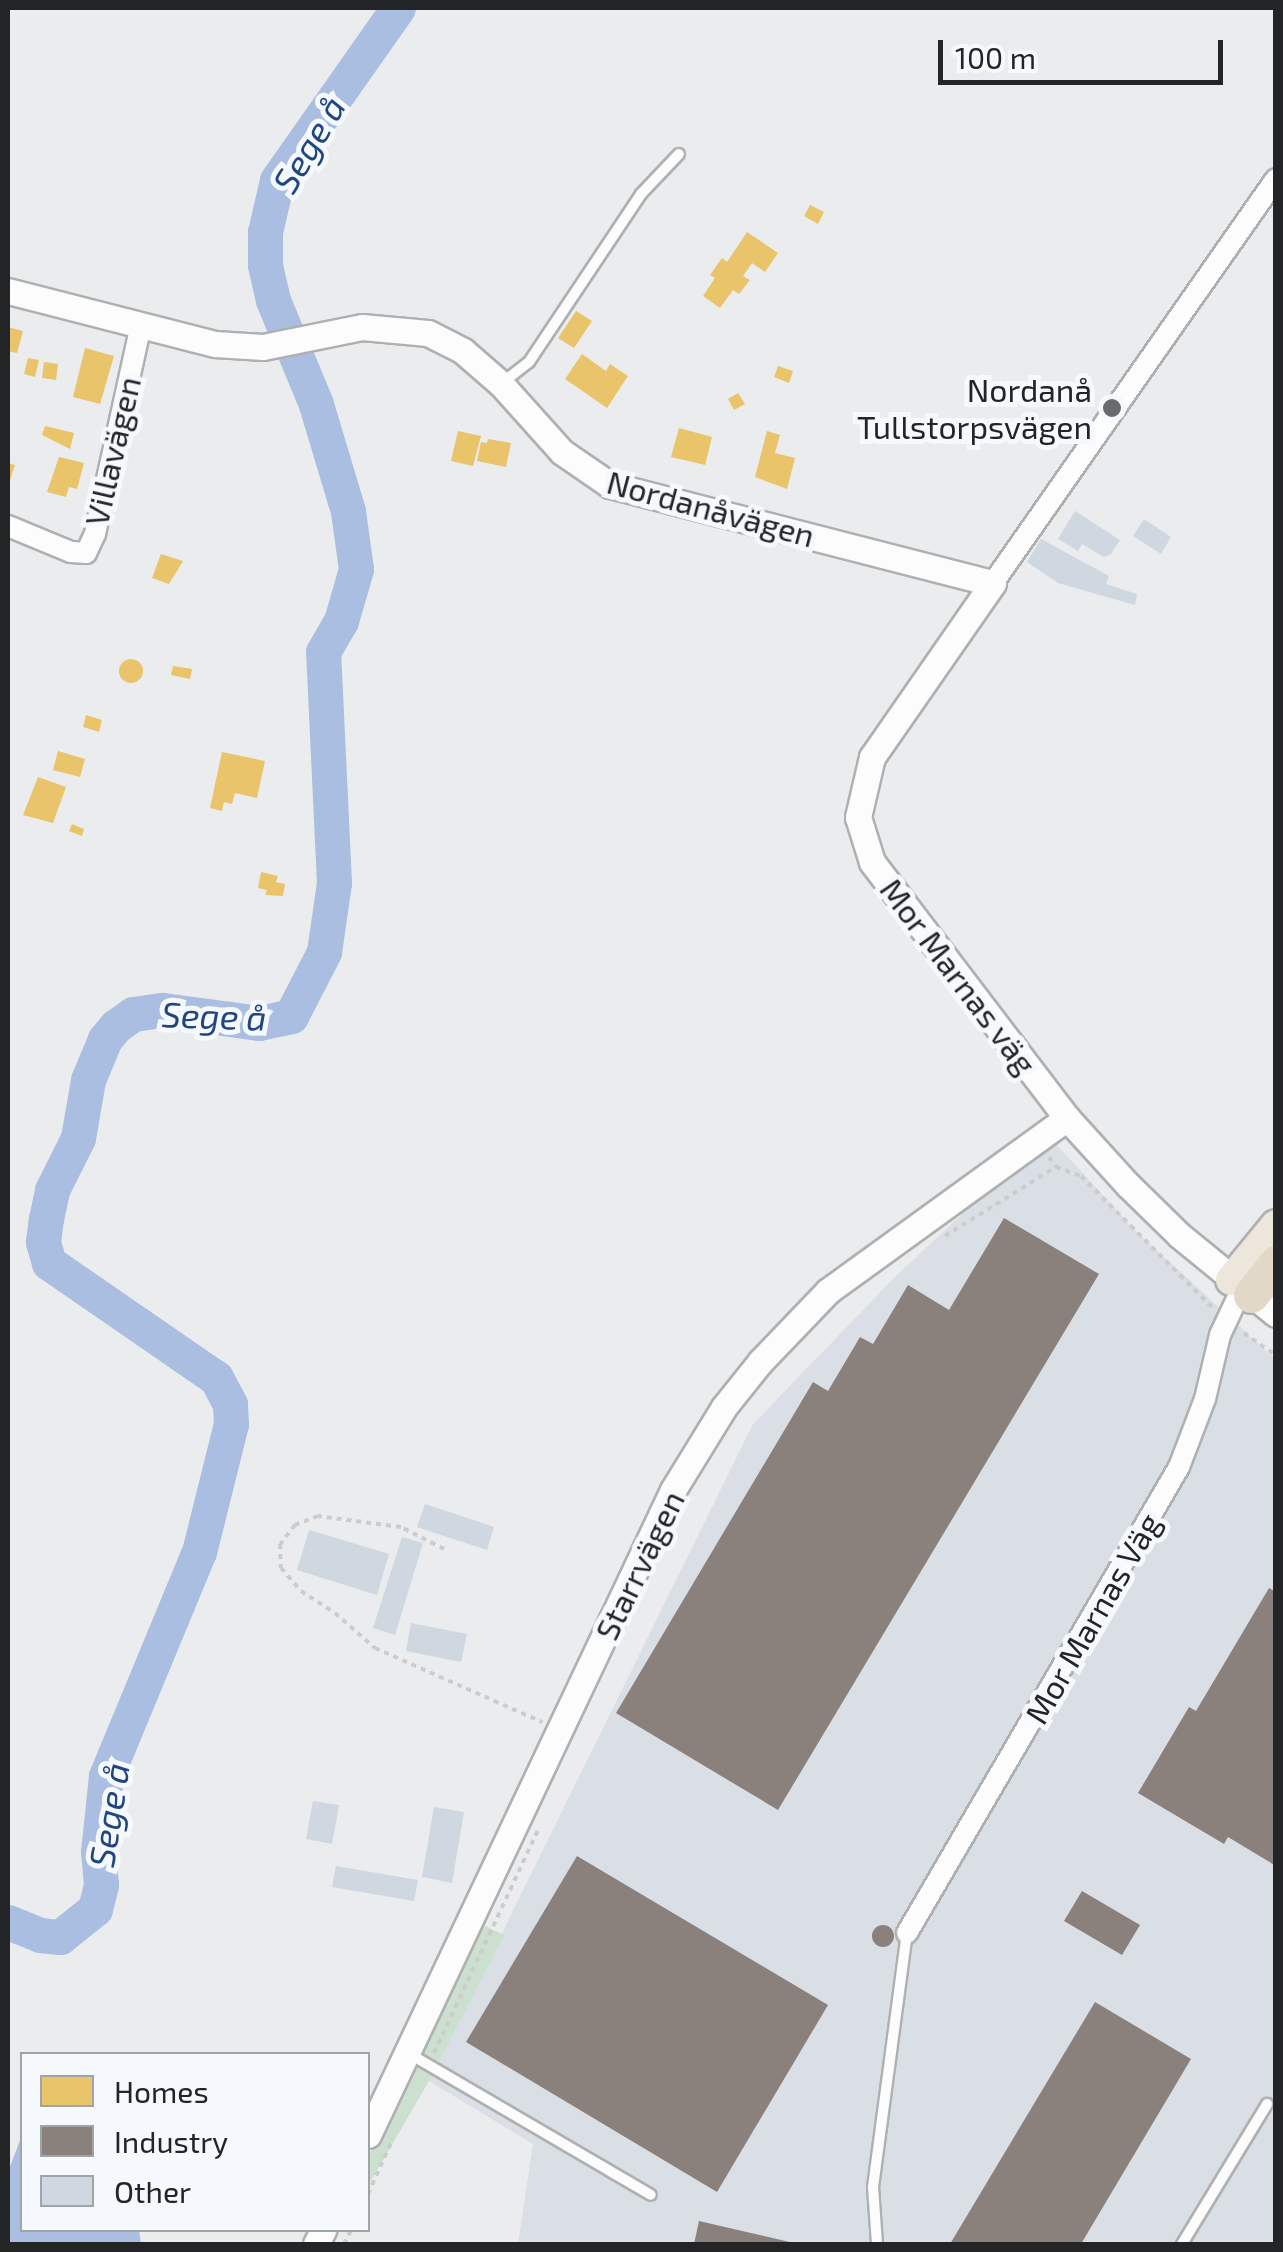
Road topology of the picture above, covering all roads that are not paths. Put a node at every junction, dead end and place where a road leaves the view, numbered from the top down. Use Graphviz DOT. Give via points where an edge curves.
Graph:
graph roads {
  1 [pos="679,154"];
  2 [pos="1276,179"];
  3 [pos="8,292"];
  4 [pos="141,325"];
  5 [pos="501,384"];
  6 [pos="8,526"];
  7 [pos="993,583"];
  8 [pos="1068,1118"];
  9 [pos="1276,1225"];
  10 [pos="1276,1263"];
  11 [pos="1250,1294"];
  12 [pos="907,1933"];
  13 [pos="418,2058"];
  14 [pos="1268,2104"];
  15 [pos="370,2132"];
  16 [pos="651,2195"];
  17 [pos="877,2244"];
  18 [pos="1182,2244"];
  1 -- 5 [label="lane" via="641,194 529,362"];
  2 -- 7 [label="street"];
  3 -- 4 [label="street, Nordanåvägen"];
  4 -- 5 [label="street, Nordanåvägen" via="215,344 262,347 362,327 428,333 464,351"];
  4 -- 6 [label="street, Villavägen" via="86,552"];
  5 -- 7 [label="street, Nordanåvägen" via="562,452 610,485"];
  7 -- 8 [label="street, Mor Marnas väg" via="872,757 858,817 872,862"];
  8 -- 11 [label="street, Mor Marnas väg" via="1153,1211"];
  8 -- 13 [label="street, Starrvägen" via="828,1291 724,1407 673,1490 560,1730"];
  9 -- 11 [label="main road"];
  10 -- 11 [label="highway"];
  11 -- 12 [label="street, Mor Marnas Väg" via="1226,1320 1179,1467"];
  12 -- 17 [label="lane" via="872,2187"];
  13 -- 15 [label="street, Starrvägen"];
  13 -- 16 [label="lane"];
  14 -- 18 [label="lane"];
}
